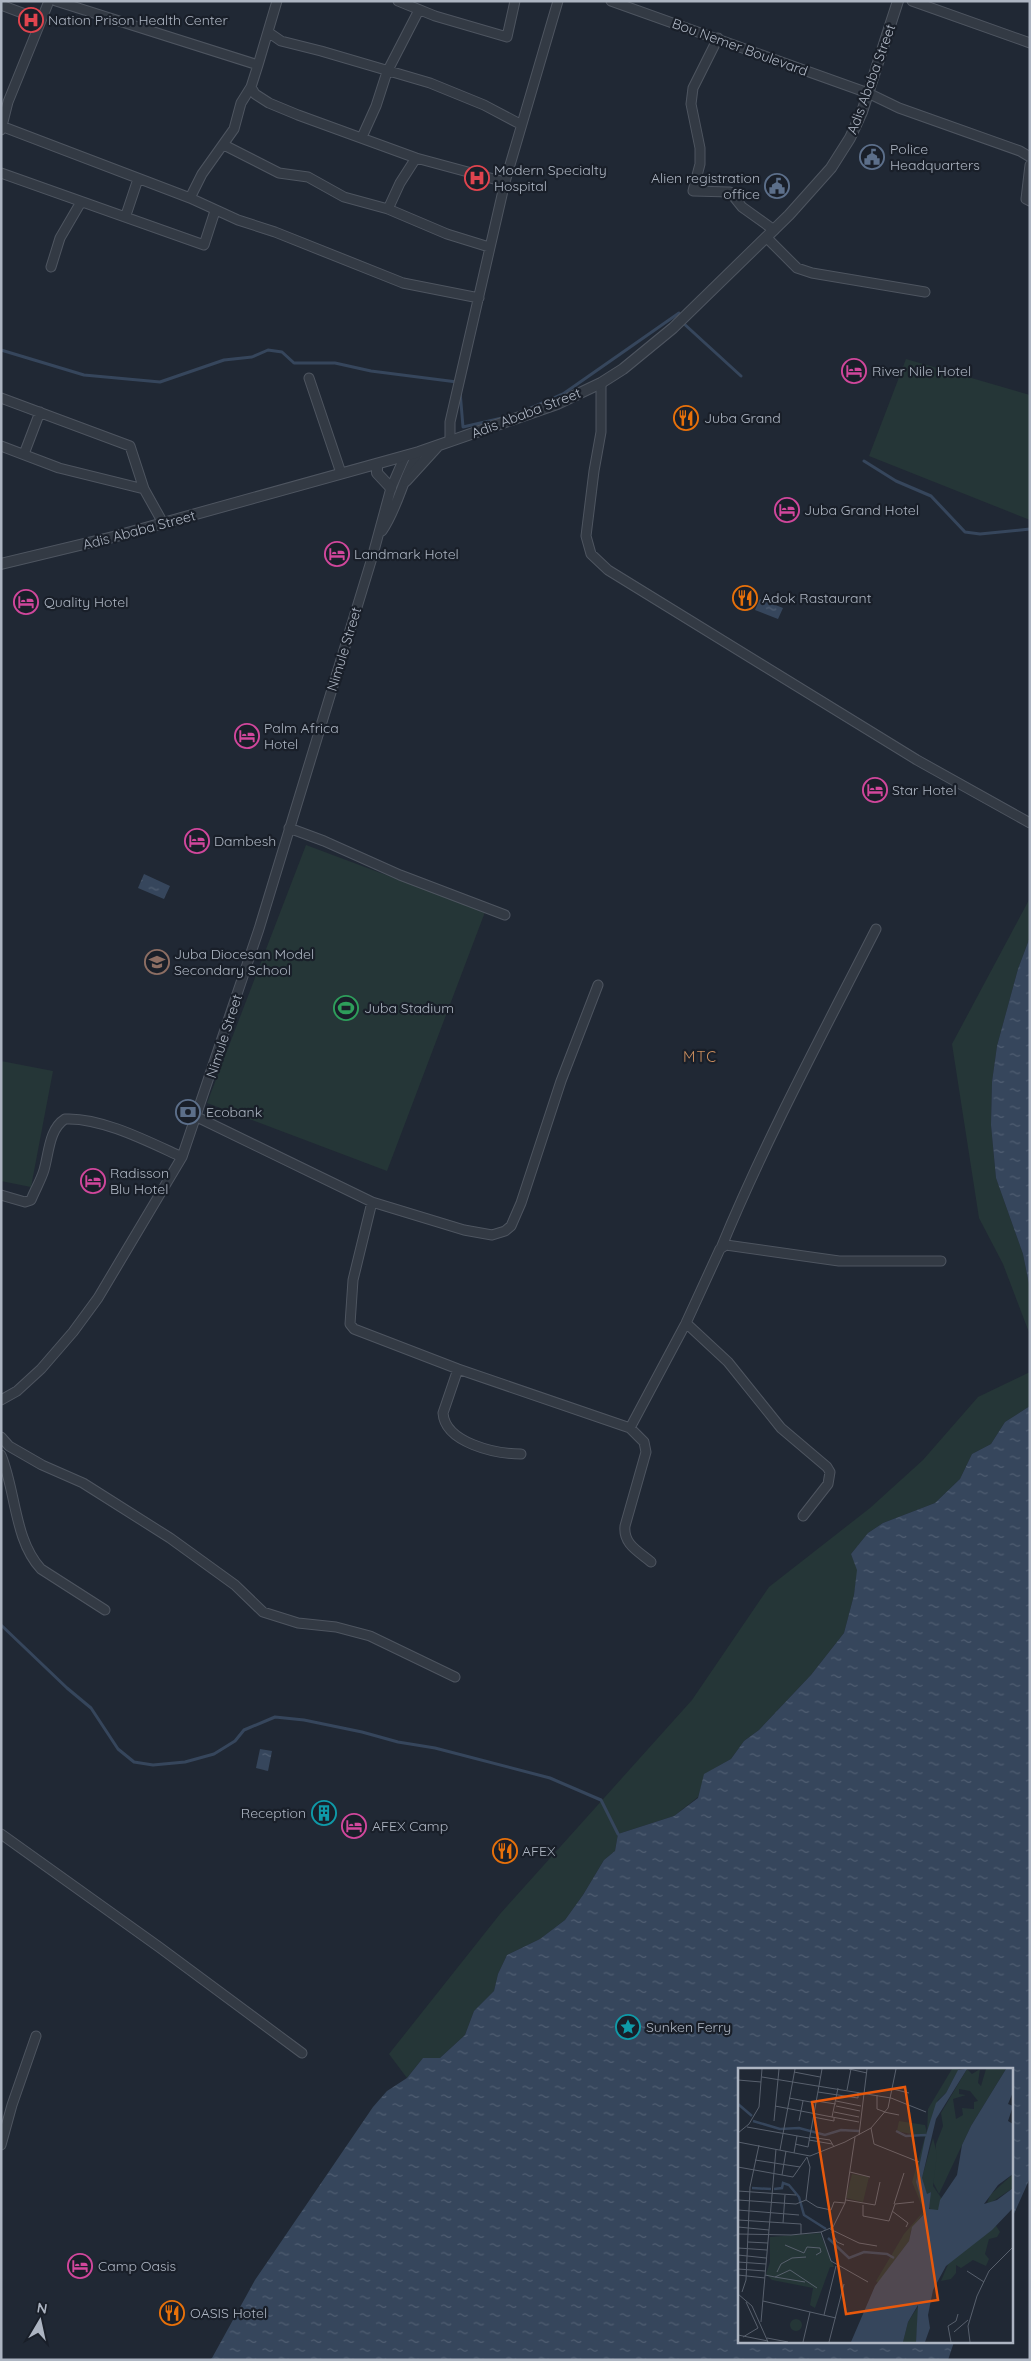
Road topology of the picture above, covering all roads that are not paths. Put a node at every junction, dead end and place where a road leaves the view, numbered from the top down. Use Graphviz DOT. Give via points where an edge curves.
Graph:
graph roads {
  1 [pos="49,1"];
  2 [pos="56,1"];
  3 [pos="276,1"];
  4 [pos="398,1"];
  5 [pos="515,1"];
  6 [pos="558,1"];
  7 [pos="611,1"];
  8 [pos="898,1"];
  9 [pos="912,1"];
  10 [pos="1,5"];
  11 [pos="419,10"];
  12 [pos="41,20"];
  13 [pos="268,32"];
  14 [pos="718,38"];
  15 [pos="1030,43"];
  16 [pos="258,65"];
  17 [pos="387,72"];
  18 [pos="250,86"];
  19 [pos="868,93"];
  20 [pos="520,124"];
  21 [pos="2,128"];
  22 [pos="362,137"];
  23 [pos="224,145"];
  24 [pos="1030,157"];
  25 [pos="416,158"];
  26 [pos="1030,166"];
  27 [pos="1,173"];
  28 [pos="138,179"];
  29 [pos="504,182"];
  30 [pos="190,198"];
  31 [pos="1030,201"];
  32 [pos="81,202"];
  33 [pos="388,209"];
  34 [pos="215,211"];
  35 [pos="126,215"];
  36 [pos="770,234"];
  37 [pos="489,248"];
  38 [pos="51,267"];
  39 [pos="925,292"];
  40 [pos="479,298"];
  41 [pos="309,378"];
  42 [pos="601,383"];
  43 [pos="1,398"];
  44 [pos="40,412"];
  45 [pos="450,441"];
  46 [pos="439,445"];
  47 [pos="1,446"];
  48 [pos="419,452"];
  49 [pos="24,454"];
  50 [pos="404,456"];
  51 [pos="377,464"];
  52 [pos="341,473"];
  53 [pos="406,481"];
  54 [pos="391,488"];
  55 [pos="144,489"];
  56 [pos="163,523"];
  57 [pos="379,535"];
  58 [pos="1,564"];
  59 [pos="1030,823"];
  60 [pos="289,828"];
  61 [pos="505,915"];
  62 [pos="876,929"];
  63 [pos="598,985"];
  64 [pos="197,1117"];
  65 [pos="182,1158"];
  66 [pos="1,1195"];
  67 [pos="372,1202"];
  68 [pos="720,1249"];
  69 [pos="940,1261"];
  70 [pos="686,1323"];
  71 [pos="458,1369"];
  72 [pos="1,1400"];
  73 [pos="630,1428"];
  74 [pos="1,1437"];
  75 [pos="521,1454"];
  76 [pos="1,1455"];
  77 [pos="803,1516"];
  78 [pos="651,1562"];
  79 [pos="104,1610"];
  80 [pos="455,1677"];
  81 [pos="1,1834"];
  82 [pos="36,2036"];
  83 [pos="302,2053"];
  84 [pos="1,2145"];
  1 -- 12 [label="street"];
  2 -- 16 [label="street"];
  3 -- 13 [label="street"];
  4 -- 11 [label="street"];
  5 -- 11 [label="street" via="507,37"];
  6 -- 20 [label="street"];
  7 -- 14 [label="street, Bou Nemer Boulevard"];
  8 -- 19 [label="street, Adis Ababa Street"];
  9 -- 15 [label="street"];
  10 -- 12 [label="street"];
  11 -- 17 [label="street"];
  12 -- 21 [label="street" via="8,102"];
  13 -- 16 [label="street"];
  13 -- 17 [label="street" via="281,42"];
  14 -- 19 [label="street, Bou Nemer Boulevard"];
  14 -- 36 [label="street" via="694,88 691,104 700,148 700,164 693,191 730,192"];
  16 -- 18 [label="street"];
  17 -- 20 [label="street" via="445,89"];
  17 -- 22 [label="street"];
  18 -- 22 [label="street" via="268,103"];
  18 -- 23 [label="street" via="241,103 234,129"];
  19 -- 24 [label="street, Bou Nemer Boulevard" via="898,108"];
  19 -- 36 [label="street, Adis Ababa Street" via="850,138 831,168"];
  20 -- 29 [label="street"];
  21 -- 28 [label="street"];
  22 -- 25 [label="street"];
  23 -- 30 [label="street" via="202,174"];
  23 -- 33 [label="street" via="279,174 308,177 344,197"];
  25 -- 29 [label="street"];
  25 -- 33 [label="street"];
  26 -- 31 [label="street" via="1026,199"];
  27 -- 32 [label="street"];
  28 -- 30 [label="street"];
  28 -- 35 [label="street"];
  29 -- 37 [label="street"];
  30 -- 34 [label="street"];
  32 -- 35 [label="street"];
  32 -- 38 [label="street" via="60,238"];
  33 -- 37 [label="street"];
  34 -- 35 [label="street" via="204,245"];
  34 -- 40 [label="street" via="403,283"];
  36 -- 39 [label="street" via="797,268"];
  36 -- 42 [label="street, Adis Ababa Street" via="673,328"];
  37 -- 40 [label="street"];
  40 -- 45 [label="street" via="450,422"];
  41 -- 52 [label="street"];
  42 -- 45 [label="street, Adis Ababa Street" via="557,404"];
  42 -- 59 [label="street" via="601,432 586,536 591,554 598,562 917,760"];
  43 -- 44 [label="street"];
  44 -- 49 [label="street"];
  44 -- 55 [label="street" via="128,444"];
  45 -- 46 [label="street, Adis Ababa Street"];
  46 -- 48 [label="street, Adis Ababa Street"];
  46 -- 53 [label="street"];
  47 -- 49 [label="street"];
  48 -- 50 [label="street, Adis Ababa Street"];
  48 -- 53 [label="street, Nimule Street"];
  49 -- 55 [label="street" via="59,468"];
  50 -- 51 [label="street, Adis Ababa Street"];
  50 -- 54 [label="street, Nimule Street"];
  51 -- 52 [label="street, Adis Ababa Street"];
  51 -- 54 [label="street" via="377,473"];
  52 -- 56 [label="street, Adis Ababa Street"];
  53 -- 57 [label="street, Nimule Street"];
  54 -- 57 [label="street, Nimule Street"];
  55 -- 56 [label="street"];
  56 -- 58 [label="street, Adis Ababa Street" via="52,554"];
  57 -- 60 [label="street, Nimule Street"];
  60 -- 61 [label="street"];
  60 -- 64 [label="street, Nimule Street"];
  62 -- 68 [label="street" via="802,1073"];
  63 -- 67 [label="street" via="511,1226 492,1235 464,1230"];
  64 -- 65 [label="street, Nimule Street"];
  64 -- 67 [label="street"];
  65 -- 66 [label="street" via="103,1125 65,1119 60,1122 50,1142 44,1170 31,1200 25,1202"];
  65 -- 72 [label="street, Nimule Street" via="98,1298 73,1332 41,1369 17,1391"];
  67 -- 71 [label="street" via="353,1280 350,1324 354,1329"];
  68 -- 69 [label="street" via="726,1245 840,1262"];
  68 -- 70 [label="street"];
  70 -- 73 [label="street"];
  70 -- 77 [label="street" via="728,1362 780,1428 830,1472 828,1484"];
  71 -- 73 [label="street"];
  71 -- 75 [label="street" via="442,1413 448,1428 482,1448 503,1454"];
  73 -- 78 [label="street" via="644,1442 646,1452 624,1532 628,1544"];
  74 -- 80 [label="street" via="9,1446 83,1483 170,1538 235,1585 263,1612 298,1623 370,1636"];
  76 -- 79 [label="street" via="34,1561"];
  81 -- 83 [label="street"];
  82 -- 84 [label="street"];
}
